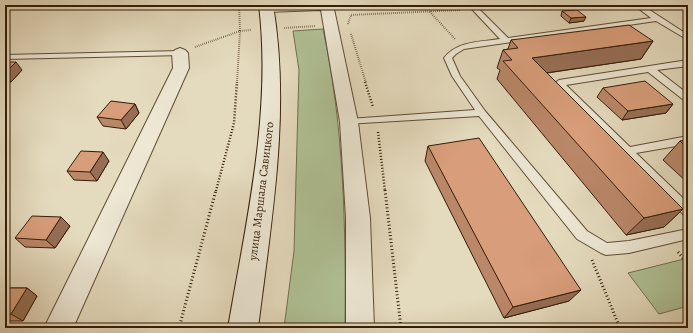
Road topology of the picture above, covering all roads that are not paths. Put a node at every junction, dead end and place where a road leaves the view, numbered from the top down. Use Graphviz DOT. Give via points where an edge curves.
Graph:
graph roads {
  1 [pos="338,5"];
  2 [pos="636,5"];
  3 [pos="266,6"];
  4 [pos="473,8"];
  5 [pos="333,15"];
  6 [pos="657,19"];
  7 [pos="688,38"];
  8 [pos="506,41"];
  9 [pos="180,53"];
  10 [pos="5,57"];
  11 [pos="688,63"];
  12 [pos="648,68"];
  13 [pos="688,99"];
  14 [pos="482,113"];
  15 [pos="349,122"];
  16 [pos="688,140"];
  17 [pos="628,151"];
  18 [pos="688,211"];
  19 [pos="688,234"];
  20 [pos="58,328"];
  21 [pos="243,328"];
  22 [pos="360,328"];
  1 -- 5 [label="street"];
  2 -- 6 [label="lane"];
  3 -- 5 [label="street"];
  3 -- 21 [label="street, улица Маршала Савицкого" via="270,28 271,68 269,143"];
  4 -- 8 [label="lane"];
  5 -- 15 [label="street"];
  6 -- 7 [label="lane"];
  6 -- 8 [label="lane"];
  8 -- 14 [label="lane" via="462,47 448,58 456,76"];
  9 -- 10 [label="lane"];
  9 -- 20 [label="street" via="181,68"];
  11 -- 12 [label="lane"];
  12 -- 13 [label="lane"];
  12 -- 17 [label="lane" via="560,83"];
  14 -- 15 [label="lane"];
  14 -- 19 [label="lane" via="582,234 606,249 629,247"];
  15 -- 22 [label="street" via="358,218"];
  16 -- 17 [label="lane"];
  17 -- 18 [label="lane"];
}
